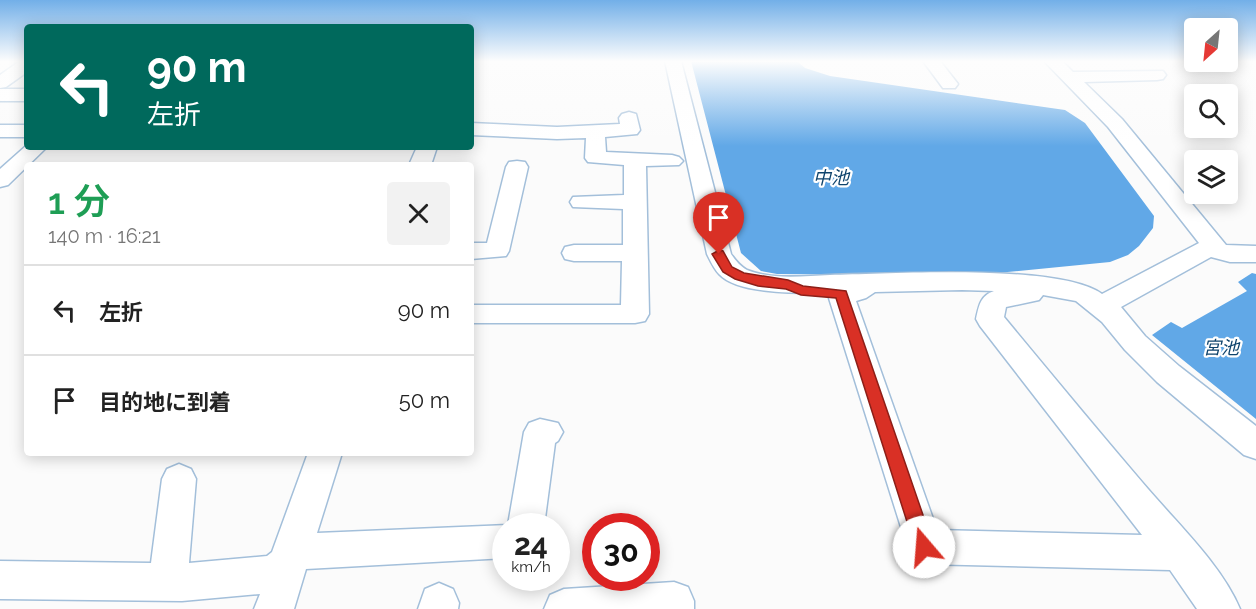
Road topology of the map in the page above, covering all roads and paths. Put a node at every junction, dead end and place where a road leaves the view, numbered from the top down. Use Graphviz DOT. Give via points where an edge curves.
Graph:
graph roads {
  1 [pos="680,89"];
  2 [pos="1081,89"];
  3 [pos="24,94"];
  4 [pos="0,95"];
  5 [pos="629,118"];
  6 [pos="474,129"];
  7 [pos="24,130"];
  8 [pos="0,131"];
  9 [pos="594,132"];
  10 [pos="34,150"];
  11 [pos="635,159"];
  12 [pos="672,160"];
  13 [pos="516,167"];
  14 [pos="0,180"];
  15 [pos="581,202"];
  16 [pos="634,202"];
  17 [pos="1208,248"];
  18 [pos="474,251"];
  19 [pos="574,253"];
  20 [pos="635,253"];
  21 [pos="1256,254"];
  22 [pos="855,289"];
  23 [pos="1063,290"];
  24 [pos="1102,306"];
  25 [pos="474,314"];
  26 [pos="547,432"];
  27 [pos="1256,445"];
  28 [pos="324,456"];
  29 [pos="179,479"];
  30 [pos="528,513"];
  31 [pos="492,542"];
  32 [pos="1180,554"];
  33 [pos="289,558"];
  34 [pos="0,580"];
  35 [pos="168,582"];
  36 [pos="274,609"];
  37 [pos="564,609"];
  38 [pos="674,609"];
  39 [pos="1220,609"];
  1 -- 22 [label="street" via="719,254 728,270 801,290"];
  2 -- 17 [label="street" via="1115,123 1214,245"];
  3 -- 4 [label="street"];
  5 -- 9 [label="street" via="630,130"];
  6 -- 9 [label="street"];
  7 -- 8 [label="street"];
  9 -- 11 [label="street" via="595,158"];
  10 -- 14 [label="street"];
  11 -- 12 [label="street"];
  11 -- 16 [label="street"];
  13 -- 18 [label="street" via="497,251"];
  15 -- 16 [label="street"];
  16 -- 20 [label="street"];
  17 -- 21 [label="street" via="1230,254"];
  17 -- 24 [label="street"];
  19 -- 20 [label="street"];
  20 -- 25 [label="street" via="635,314"];
  22 -- 23 [label="street" via="962,281"];
  22 -- 32 [label="street" via="924,547"];
  23 -- 24 [label="street" via="1084,294"];
  23 -- 32 [label="street" via="999,299 993,303 990,319"];
  24 -- 27 [label="street" via="1168,374"];
  26 -- 30 [label="street" via="540,432"];
  28 -- 33 [label="street"];
  29 -- 35 [label="street"];
  31 -- 33 [label="street"];
  32 -- 39 [label="street"];
  33 -- 35 [label="street" via="273,574"];
  33 -- 36 [label="street"];
  34 -- 35 [label="street"];
  37 -- 38 [label="street" via="674,602"];
}
